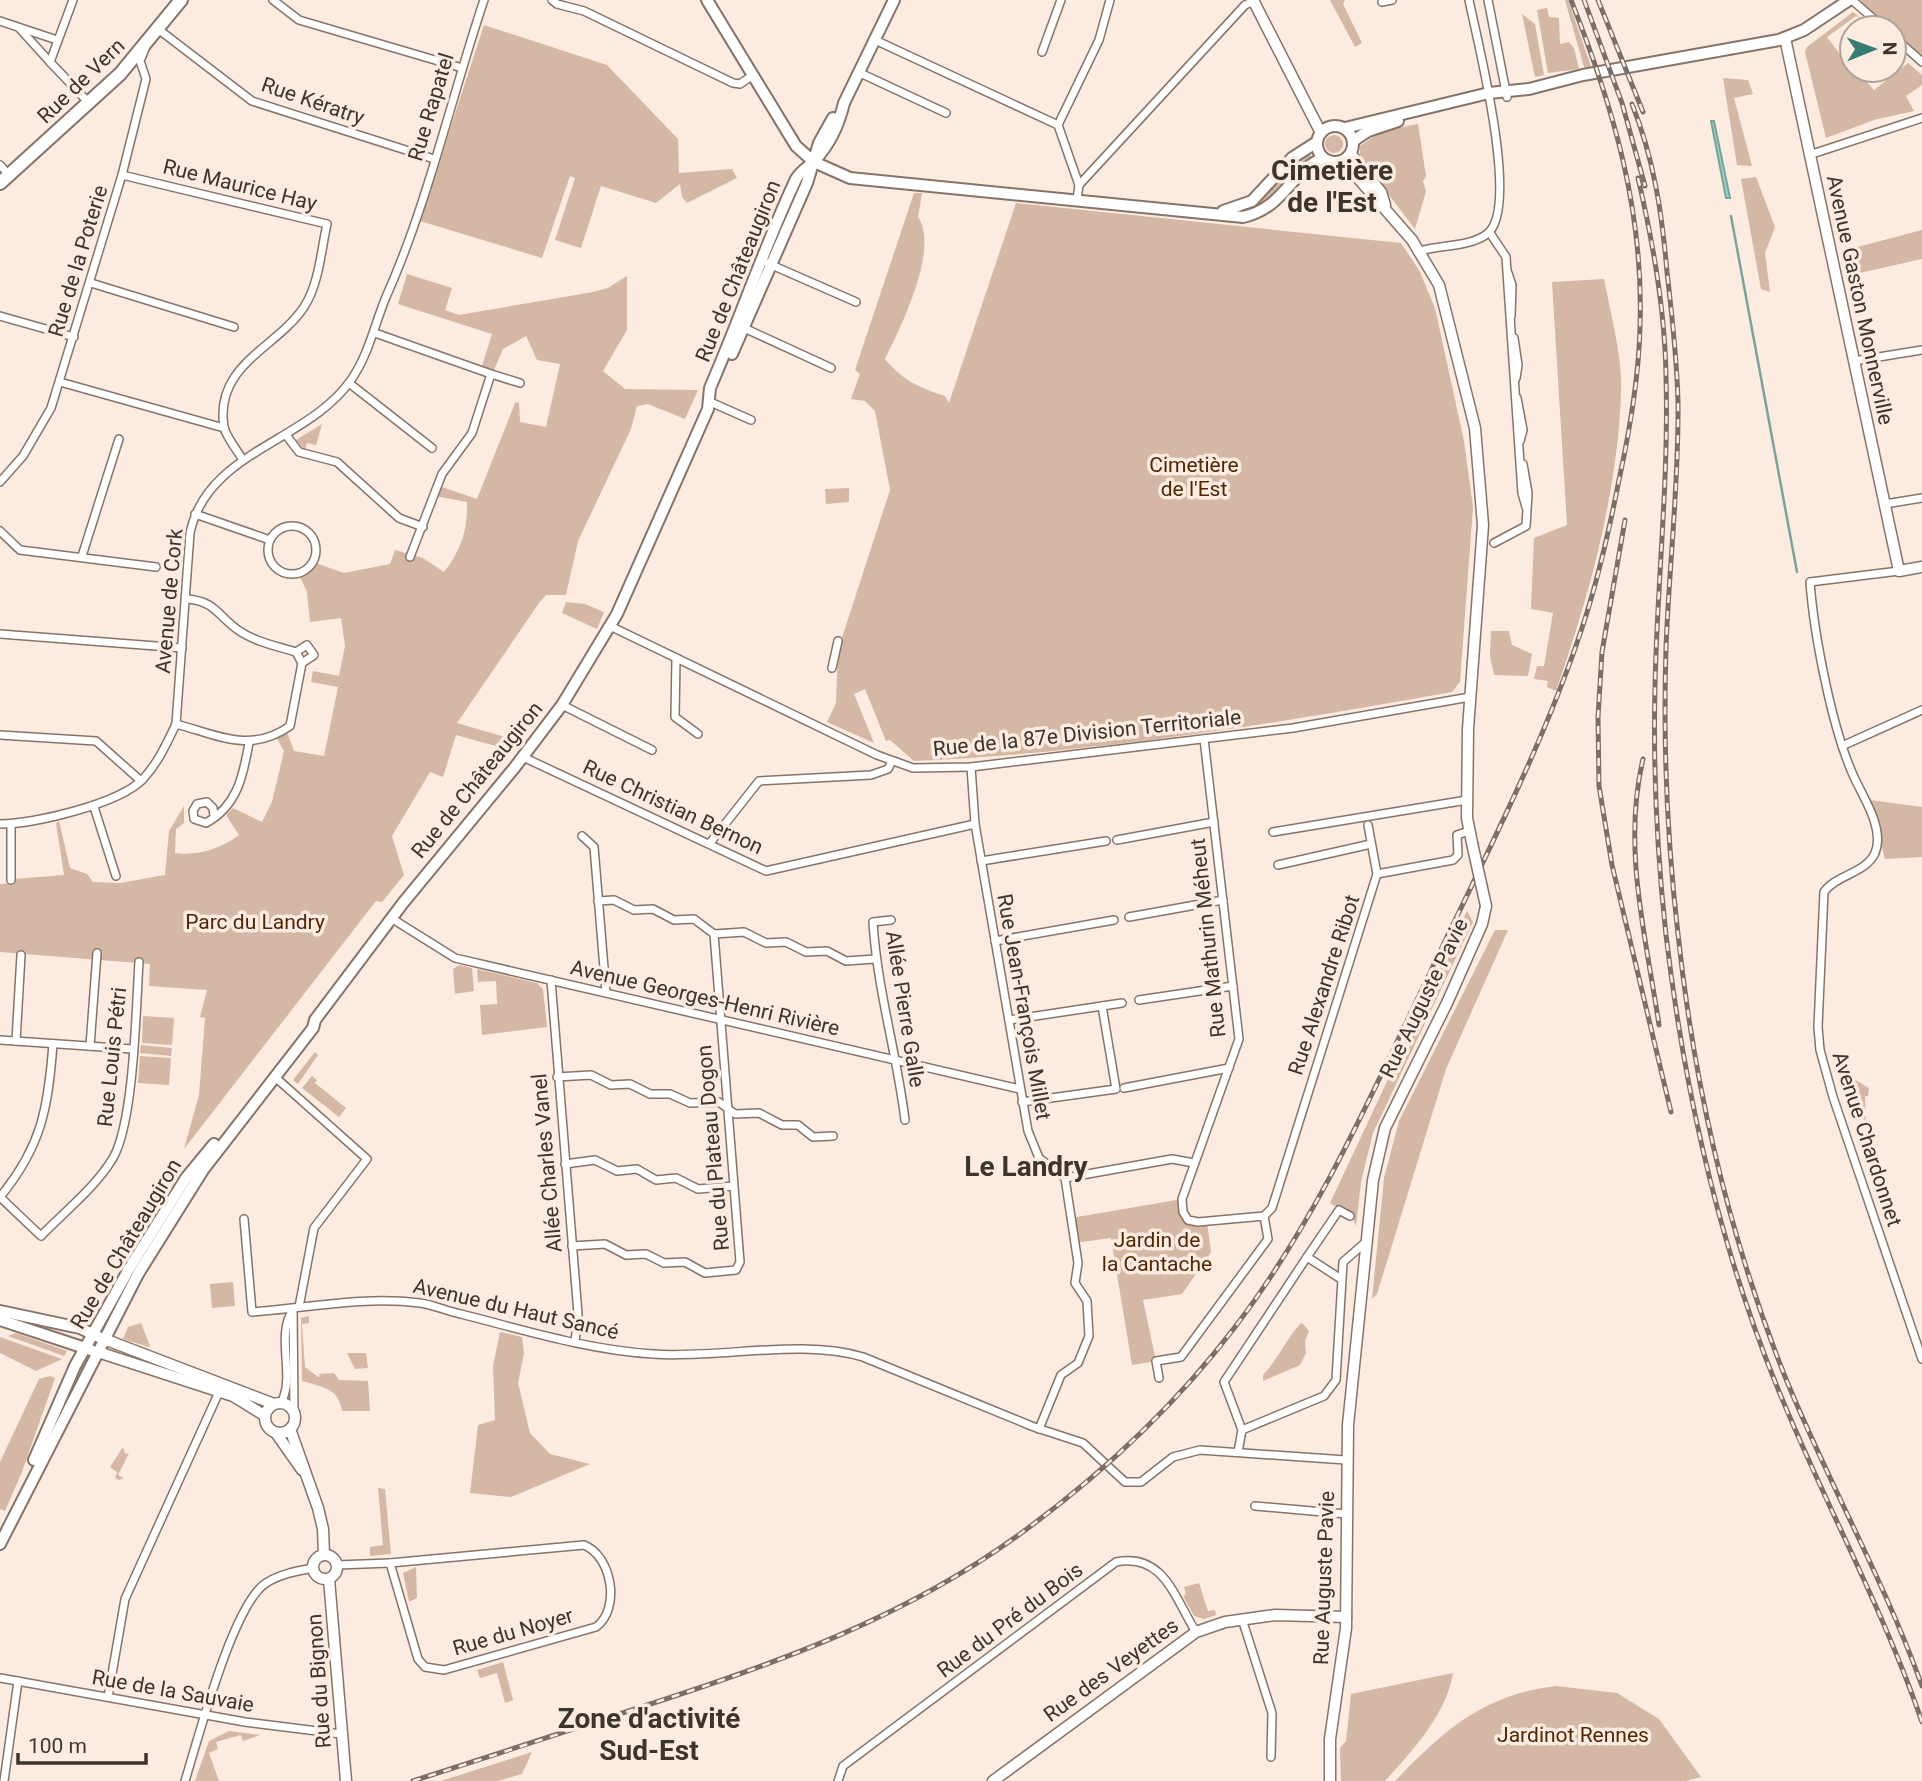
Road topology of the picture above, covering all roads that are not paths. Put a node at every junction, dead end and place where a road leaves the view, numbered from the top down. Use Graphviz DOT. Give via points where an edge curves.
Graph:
graph roads {
  1 [pos="73,0"];
  2 [pos="181,0"];
  3 [pos="273,0"];
  4 [pos="484,0"];
  5 [pos="552,0"];
  6 [pos="707,0"];
  7 [pos="894,0"];
  8 [pos="1061,0"];
  9 [pos="1110,0"];
  10 [pos="1392,0"];
  11 [pos="1469,0"];
  12 [pos="1488,0"];
  13 [pos="1253,1"];
  14 [pos="1846,1"];
  15 [pos="1382,2"];
  16 [pos="1864,14"];
  17 [pos="0,21"];
  18 [pos="19,29"];
  19 [pos="154,33"];
  20 [pos="1785,38"];
  21 [pos="57,40"];
  22 [pos="875,40"];
  23 [pos="1908,50"];
  24 [pos="1042,52"];
  25 [pos="50,62"];
  26 [pos="1922,62"];
  27 [pos="462,68"];
  28 [pos="858,72"];
  29 [pos="753,75"];
  30 [pos="1507,94"];
  31 [pos="1489,97"];
  32 [pos="89,103"];
  33 [pos="946,113"];
  34 [pos="1922,118"];
  35 [pos="1058,125"];
  36 [pos="1345,128"];
  37 [pos="1319,137"];
  38 [pos="1353,141"];
  39 [pos="1809,155"];
  40 [pos="1347,157"];
  41 [pos="1323,158"];
  42 [pos="434,159"];
  43 [pos="814,162"];
  44 [pos="3,174"];
  45 [pos="122,175"];
  46 [pos="1079,185"];
  47 [pos="1077,199"];
  48 [pos="1206,212"];
  49 [pos="413,225"];
  50 [pos="1490,233"];
  51 [pos="1420,251"];
  52 [pos="766,262"];
  53 [pos="90,283"];
  54 [pos="856,302"];
  55 [pos="0,316"];
  56 [pos="739,326"];
  57 [pos="234,327"];
  58 [pos="375,333"];
  59 [pos="74,337"];
  60 [pos="1922,350"];
  61 [pos="1854,361"];
  62 [pos="831,368"];
  63 [pos="491,374"];
  64 [pos="60,382"];
  65 [pos="349,383"];
  66 [pos="520,383"];
  67 [pos="708,401"];
  68 [pos="751,420"];
  69 [pos="224,428"];
  70 [pos="286,435"];
  71 [pos="119,439"];
  72 [pos="432,448"];
  73 [pos="243,460"];
  74 [pos="0,482"];
  75 [pos="1922,498"];
  76 [pos="1885,504"];
  77 [pos="195,514"];
  78 [pos="423,527"];
  79 [pos="0,531"];
  80 [pos="270,540"];
  81 [pos="1494,543"];
  82 [pos="82,556"];
  83 [pos="411,557"];
  84 [pos="156,567"];
  85 [pos="1922,567"];
  86 [pos="1899,570"];
  87 [pos="188,599"];
  88 [pos="610,626"];
  89 [pos="0,634"];
  90 [pos="838,641"];
  91 [pos="182,648"];
  92 [pos="296,652"];
  93 [pos="676,658"];
  94 [pos="302,663"];
  95 [pos="832,668"];
  96 [pos="1471,697"];
  97 [pos="562,705"];
  98 [pos="1922,710"];
  99 [pos="176,724"];
  100 [pos="698,734"];
  101 [pos="0,735"];
  102 [pos="1204,739"];
  103 [pos="249,743"];
  104 [pos="1842,746"];
  105 [pos="652,750"];
  106 [pos="523,757"];
  107 [pos="892,761"];
  108 [pos="971,767"];
  109 [pos="141,781"];
  110 [pos="1467,800"];
  111 [pos="94,807"];
  112 [pos="214,816"];
  113 [pos="1214,822"];
  114 [pos="0,824"];
  115 [pos="10,824"];
  116 [pos="975,824"];
  117 [pos="1368,825"];
  118 [pos="1469,831"];
  119 [pos="1273,832"];
  120 [pos="582,836"];
  121 [pos="1118,840"];
  122 [pos="1106,841"];
  123 [pos="710,843"];
  124 [pos="1371,845"];
  125 [pos="981,861"];
  126 [pos="1278,865"];
  127 [pos="1377,874"];
  128 [pos="116,876"];
  129 [pos="10,880"];
  130 [pos="1223,900"];
  131 [pos="598,901"];
  132 [pos="1129,917"];
  133 [pos="391,918"];
  134 [pos="891,920"];
  135 [pos="1114,920"];
  136 [pos="714,934"];
  137 [pos="995,941"];
  138 [pos="97,953"];
  139 [pos="21,955"];
  140 [pos="876,959"];
  141 [pos="139,962"];
  142 [pos="551,980"];
  143 [pos="1233,986"];
  144 [pos="606,992"];
  145 [pos="1139,1000"];
  146 [pos="1122,1003"];
  147 [pos="1102,1006"];
  148 [pos="720,1019"];
  149 [pos="315,1020"];
  150 [pos="1009,1020"];
  151 [pos="0,1040"];
  152 [pos="16,1041"];
  153 [pos="53,1044"];
  154 [pos="90,1046"];
  155 [pos="132,1049"];
  156 [pos="898,1063"];
  157 [pos="1229,1068"];
  158 [pos="275,1077"];
  159 [pos="557,1077"];
  160 [pos="1124,1087"];
  161 [pos="1020,1089"];
  162 [pos="1023,1102"];
  163 [pos="726,1107"];
  164 [pos="905,1121"];
  165 [pos="833,1136"];
  166 [pos="1194,1163"];
  167 [pos="565,1164"];
  168 [pos="1065,1178"];
  169 [pos="733,1186"];
  170 [pos="0,1197"];
  171 [pos="1264,1216"];
  172 [pos="1350,1216"];
  173 [pos="244,1219"];
  174 [pos="1367,1241"];
  175 [pos="572,1246"];
  176 [pos="1307,1257"];
  177 [pos="1341,1279"];
  178 [pos="296,1308"];
  179 [pos="0,1311"];
  180 [pos="0,1320"];
  181 [pos="93,1334"];
  182 [pos="104,1339"];
  183 [pos="575,1342"];
  184 [pos="85,1348"];
  185 [pos="97,1352"];
  186 [pos="1922,1359"];
  187 [pos="1159,1378"];
  188 [pos="219,1392"];
  189 [pos="278,1404"];
  190 [pos="294,1412"];
  191 [pos="264,1415"];
  192 [pos="290,1429"];
  193 [pos="1039,1429"];
  194 [pos="1242,1430"];
  195 [pos="276,1433"];
  196 [pos="1238,1452"];
  197 [pos="1346,1460"];
  198 [pos="309,1482"];
  199 [pos="1255,1506"];
  200 [pos="1346,1514"];
  201 [pos="14,1516"];
  202 [pos="0,1544"];
  203 [pos="324,1555"];
  204 [pos="390,1563"];
  205 [pos="337,1564"];
  206 [pos="313,1568"];
  207 [pos="330,1579"];
  208 [pos="1346,1617"];
  209 [pos="1242,1619"];
  210 [pos="1195,1632"];
  211 [pos="0,1678"];
  212 [pos="18,1681"];
  213 [pos="108,1697"];
  214 [pos="204,1715"];
  215 [pos="341,1734"];
  216 [pos="1271,1757"];
  217 [pos="4,1781"];
  218 [pos="185,1781"];
  219 [pos="346,1781"];
  220 [pos="838,1781"];
  221 [pos="993,1781"];
  222 [pos="1330,1781"];
  1 -- 21 [label="street"];
  2 -- 19 [label="main road, Rue de Vern"];
  3 -- 27 [label="street" via="299,20"];
  4 -- 27 [label="street, Rue Rapatel"];
  5 -- 29 [label="street" via="733,83 740,84"];
  6 -- 29 [label="main road"];
  7 -- 22 [label="main road, Rue de Châteaugiron"];
  8 -- 24 [label="street"];
  9 -- 35 [label="street" via="1099,40"];
  10 -- 15 [label="street"];
  11 -- 31 [label="street"];
  12 -- 30 [label="street"];
  13 -- 37 [label="street"];
  13 -- 46 [label="street"];
  14 -- 16 [label="street"];
  14 -- 20 [label="main road"];
  17 -- 18 [label="street"];
  18 -- 21 [label="street"];
  18 -- 25 [label="street"];
  19 -- 32 [label="main road, Rue de Vern"];
  19 -- 42 [label="street, Rue Kératry" via="252,101"];
  19 -- 45 [label="street, Rue de la Poterie" via="140,61 146,79"];
  20 -- 30 [label="main road"];
  20 -- 39 [label="street, Avenue Gaston Monnerville"];
  21 -- 25 [label="street"];
  22 -- 28 [label="main road, Rue de Châteaugiron"];
  22 -- 35 [label="street"];
  23 -- 26 [label="street"];
  25 -- 32 [label="street"];
  27 -- 42 [label="street, Rue Rapatel"];
  28 -- 33 [label="street"];
  28 -- 43 [label="main road, Rue de Châteaugiron" via="819,143"];
  29 -- 43 [label="main road" via="796,146"];
  30 -- 31 [label="main road"];
  31 -- 36 [label="main road"];
  31 -- 38 [label="main road" via="1403,119"];
  31 -- 50 [label="street" via="1501,177 1497,219"];
  32 -- 44 [label="main road, Rue de Vern"];
  34 -- 39 [label="street"];
  35 -- 46 [label="street"];
  36 -- 37 [label="main road" via="1329,127"];
  36 -- 38 [label="main road"];
  37 -- 41 [label="main road"];
  37 -- 48 [label="main road" via="1247,204"];
  38 -- 40 [label="main road"];
  39 -- 61 [label="street, Avenue Gaston Monnerville"];
  40 -- 41 [label="main road" via="1331,162"];
  40 -- 51 [label="street, Rue Auguste Pavie"];
  41 -- 48 [label="main road" via="1263,211 1243,217"];
  42 -- 49 [label="street, Rue Rapatel"];
  43 -- 47 [label="main road" via="850,178"];
  43 -- 52 [label="main road, Rue de Châteaugiron" via="799,174"];
  45 -- 53 [label="street, Rue de la Poterie"];
  45 -- 69 [label="street, Rue Maurice Hay" via="327,224 309,298 302,310 241,366 227,393"];
  46 -- 47 [label="street"];
  47 -- 48 [label="main road"];
  49 -- 58 [label="street, Avenue de Cork"];
  50 -- 51 [label="street"];
  50 -- 81 [label="street" via="1506,257 1516,410 1527,483 1524,527"];
  51 -- 96 [label="street, Rue Auguste Pavie" via="1446,303 1479,455 1483,525"];
  52 -- 54 [label="street"];
  52 -- 56 [label="main road, Rue de Châteaugiron"];
  53 -- 57 [label="street"];
  53 -- 59 [label="street, Rue de la Poterie"];
  55 -- 59 [label="street"];
  56 -- 62 [label="street"];
  56 -- 67 [label="main road, Rue de Châteaugiron"];
  58 -- 63 [label="street"];
  58 -- 65 [label="street, Avenue de Cork"];
  59 -- 64 [label="street, Rue de la Poterie"];
  60 -- 61 [label="street"];
  61 -- 76 [label="street, Avenue Gaston Monnerville"];
  63 -- 66 [label="street"];
  63 -- 78 [label="street" via="471,433 442,474"];
  64 -- 69 [label="street"];
  64 -- 74 [label="street, Rue de la Poterie" via="35,438"];
  65 -- 70 [label="street, Avenue de Cork" via="323,410"];
  65 -- 72 [label="street"];
  67 -- 68 [label="street"];
  67 -- 88 [label="main road, Rue de Châteaugiron" via="705,417"];
  69 -- 73 [label="street"];
  70 -- 73 [label="street, Avenue de Cork"];
  70 -- 78 [label="street" via="299,452 337,462 399,518"];
  71 -- 82 [label="street"];
  73 -- 77 [label="street, Avenue de Cork" via="212,488"];
  75 -- 76 [label="street"];
  76 -- 86 [label="street, Avenue Gaston Monnerville"];
  77 -- 80 [label="street"];
  77 -- 87 [label="street, Avenue de Cork"];
  78 -- 83 [label="street"];
  79 -- 82 [label="street" via="20,550"];
  80 -- 80 [label="street" via="270,559 281,572 296,574 313,560 313,540 300,528 283,528"];
  82 -- 84 [label="street"];
  85 -- 86 [label="street"];
  86 -- 104 [label="street, Avenue Chardonnet" via="1810,582"];
  87 -- 91 [label="street, Avenue de Cork"];
  87 -- 92 [label="street" via="207,601 238,630"];
  88 -- 93 [label="street, Rue de la 87e Division Territoriale"];
  88 -- 97 [label="main road, Rue de Châteaugiron"];
  89 -- 91 [label="street"];
  90 -- 95 [label="street"];
  91 -- 99 [label="street, Avenue de Cork"];
  92 -- 94 [label="street"];
  92 -- 94 [label="street" via="307,645 314,655"];
  93 -- 100 [label="street" via="676,717"];
  93 -- 107 [label="street, Rue de la 87e Division Territoriale"];
  94 -- 103 [label="street" via="290,726"];
  96 -- 102 [label="street, Rue de la 87e Division Territoriale"];
  96 -- 110 [label="street, Rue Auguste Pavie"];
  97 -- 105 [label="street"];
  97 -- 106 [label="main road, Rue de Châteaugiron"];
  98 -- 104 [label="street"];
  99 -- 103 [label="street"];
  99 -- 109 [label="street, Avenue de Cork"];
  101 -- 109 [label="street" via="96,741"];
  102 -- 108 [label="street, Rue de la 87e Division Territoriale"];
  102 -- 113 [label="street, Rue Mathurin Méheut"];
  103 -- 112 [label="street" via="243,777 232,802"];
  104 -- 186 [label="street, Avenue Chardonnet" via="1870,812 1876,847 1869,861 1824,892 1820,1050"];
  106 -- 123 [label="street, Rue Christian Bernon"];
  106 -- 133 [label="main road, Rue de Châteaugiron"];
  107 -- 108 [label="street, Rue de la 87e Division Territoriale" via="914,768"];
  107 -- 123 [label="street" via="888,769 871,775 759,781"];
  108 -- 116 [label="street, Rue Jean-François Millet"];
  109 -- 111 [label="street, Avenue de Cork"];
  110 -- 118 [label="street, Rue Auguste Pavie"];
  110 -- 119 [label="street"];
  111 -- 115 [label="street, Avenue de Cork"];
  111 -- 128 [label="street"];
  113 -- 121 [label="street"];
  113 -- 130 [label="street, Rue Mathurin Méheut"];
  114 -- 115 [label="street, Avenue de Cork"];
  115 -- 129 [label="street"];
  116 -- 123 [label="street, Rue Christian Bernon" via="766,871"];
  116 -- 125 [label="street, Rue Jean-François Millet"];
  117 -- 124 [label="street"];
  118 -- 127 [label="street, Rue Alexandre Ribot" via="1457,835 1458,855 1453,860"];
  118 -- 174 [label="street, Rue Auguste Pavie, bridge" via="1486,906 1482,924 1385,1128 1373,1180"];
  120 -- 131 [label="street" via="594,848"];
  122 -- 125 [label="street"];
  124 -- 126 [label="street"];
  124 -- 127 [label="street"];
  125 -- 137 [label="street, Rue Jean-François Millet"];
  127 -- 171 [label="street, Rue Alexandre Ribot" via="1272,1208"];
  130 -- 132 [label="street"];
  130 -- 143 [label="street, Rue Mathurin Méheut"];
  131 -- 136 [label="street" via="614,900 634,910 653,909 674,920 694,919"];
  131 -- 144 [label="street"];
  133 -- 142 [label="street, Avenue Georges-Henri Rivière" via="455,958"];
  133 -- 149 [label="main road, Rue de Châteaugiron"];
  134 -- 140 [label="street, Allée Pierre Galle" via="873,922"];
  135 -- 137 [label="street"];
  136 -- 140 [label="street" via="744,932 766,943 786,942 806,952 827,951 846,961"];
  136 -- 148 [label="street, Rue du Plateau Dogon"];
  137 -- 150 [label="street, Rue Jean-François Millet"];
  138 -- 154 [label="street"];
  139 -- 152 [label="street"];
  140 -- 156 [label="street, Allée Pierre Galle"];
  141 -- 155 [label="street, Rue Louis Pétri"];
  142 -- 144 [label="street, Avenue Georges-Henri Rivière"];
  142 -- 159 [label="street, Allée Charles Vanel"];
  143 -- 145 [label="street"];
  143 -- 157 [label="street, Rue Mathurin Méheut" via="1239,1039"];
  144 -- 148 [label="street, Avenue Georges-Henri Rivière"];
  146 -- 147 [label="street"];
  147 -- 150 [label="street"];
  147 -- 162 [label="street" via="1116,1089"];
  148 -- 156 [label="street, Avenue Georges-Henri Rivière"];
  148 -- 163 [label="street, Rue du Plateau Dogon"];
  149 -- 158 [label="main road, Rue de Châteaugiron"];
  149 -- 181 [label="main road, Rue de Châteaugiron" via="186,1178"];
  150 -- 161 [label="street, Rue Jean-François Millet"];
  151 -- 152 [label="street"];
  152 -- 153 [label="street"];
  153 -- 154 [label="street"];
  153 -- 170 [label="street" via="48,1100 38,1137 29,1158"];
  154 -- 155 [label="street"];
  155 -- 170 [label="street, Rue Louis Pétri" via="124,1125 108,1166 41,1236"];
  156 -- 161 [label="street, Avenue Georges-Henri Rivière"];
  156 -- 164 [label="street, Allée Pierre Galle"];
  157 -- 160 [label="street"];
  157 -- 166 [label="street, Rue Mathurin Méheut"];
  158 -- 178 [label="street" via="367,1159 314,1228"];
  158 -- 182 [label="main road, Rue de Châteaugiron" via="193,1183"];
  159 -- 163 [label="street" via="591,1075 611,1085 630,1084 650,1094 670,1094 690,1103 719,1102"];
  159 -- 167 [label="street, Allée Charles Vanel"];
  161 -- 162 [label="street, Rue Jean-François Millet"];
  162 -- 168 [label="street, Rue Jean-François Millet" via="1032,1146"];
  163 -- 165 [label="street" via="735,1114 759,1114 782,1125 798,1125 813,1138"];
  163 -- 169 [label="street, Rue du Plateau Dogon"];
  166 -- 168 [label="street" via="1172,1159"];
  166 -- 171 [label="street, Rue Mathurin Méheut" via="1182,1199 1188,1220"];
  167 -- 169 [label="street" via="596,1160 617,1171 637,1169 656,1180 676,1178 698,1189"];
  167 -- 175 [label="street, Allée Charles Vanel"];
  168 -- 193 [label="street" via="1078,1263 1075,1283 1087,1301 1089,1336 1078,1363 1062,1375"];
  169 -- 175 [label="street, Rue du Plateau Dogon" via="740,1262 736,1270 705,1273 685,1262 664,1264 646,1254 626,1255 605,1244"];
  171 -- 187 [label="street" via="1268,1239 1181,1357 1156,1361"];
  172 -- 176 [label="street" via="1339,1210"];
  173 -- 178 [label="street, Avenue du Haut Sancé" via="252,1312"];
  174 -- 177 [label="street" via="1343,1262"];
  174 -- 197 [label="street, Rue Auguste Pavie"];
  175 -- 183 [label="street, Allée Charles Vanel" via="578,1314"];
  176 -- 177 [label="street"];
  176 -- 194 [label="street" via="1224,1382"];
  177 -- 194 [label="street" via="1336,1380 1324,1396"];
  178 -- 183 [label="street, Avenue du Haut Sancé" via="384,1299 424,1304"];
  178 -- 189 [label="street" via="288,1322 286,1389"];
  178 -- 190 [label="street"];
  179 -- 181 [label="main road"];
  180 -- 184 [label="main road"];
  181 -- 182 [label="main road"];
  181 -- 184 [label="main road, Rue de Châteaugiron"];
  182 -- 185 [label="main road, Rue de Châteaugiron"];
  182 -- 189 [label="street"];
  183 -- 193 [label="street, Avenue du Haut Sancé" via="684,1356 818,1348 841,1351"];
  184 -- 185 [label="main road"];
  184 -- 201 [label="main road, Rue de Châteaugiron" via="42,1439"];
  185 -- 188 [label="street"];
  185 -- 201 [label="main road, Rue de Châteaugiron"];
  188 -- 191 [label="street" via="243,1400"];
  188 -- 213 [label="street" via="125,1598"];
  189 -- 190 [label="street"];
  189 -- 191 [label="street"];
  190 -- 192 [label="street"];
  191 -- 195 [label="street" via="267,1426"];
  192 -- 195 [label="street"];
  192 -- 198 [label="street"];
  193 -- 196 [label="street, Avenue du Haut Sancé" via="1090,1447 1128,1483 1141,1482 1183,1453"];
  194 -- 196 [label="street"];
  195 -- 198 [label="street"];
  196 -- 197 [label="street"];
  197 -- 200 [label="street, Rue Auguste Pavie"];
  198 -- 203 [label="street" via="323,1529"];
  199 -- 200 [label="street"];
  200 -- 208 [label="street, Rue Auguste Pavie"];
  201 -- 202 [label="main road, Rue de Châteaugiron"];
  203 -- 205 [label="street"];
  203 -- 206 [label="street" via="315,1560"];
  204 -- 204 [label="street, Rue du Noyer" via="418,1659 435,1670 596,1627 611,1604 604,1561 584,1545"];
  204 -- 205 [label="street, Rue du Noyer"];
  205 -- 207 [label="street, Rue du Bignon"];
  206 -- 207 [label="street" via="320,1579"];
  206 -- 214 [label="street" via="266,1583 250,1599"];
  207 -- 215 [label="street, Rue du Bignon"];
  208 -- 209 [label="street, Rue des Veyettes"];
  208 -- 222 [label="street, Rue Auguste Pavie" via="1330,1739"];
  209 -- 210 [label="street, Rue des Veyettes"];
  209 -- 216 [label="street" via="1272,1713"];
  210 -- 220 [label="street, Rue du Pré du Bois" via="1158,1570 1147,1563 1116,1562 843,1766"];
  210 -- 221 [label="street, Rue des Veyettes"];
  211 -- 212 [label="street, Rue de la Sauvaie"];
  212 -- 213 [label="street, Rue de la Sauvaie"];
  212 -- 217 [label="street"];
  213 -- 214 [label="street, Rue de la Sauvaie"];
  214 -- 215 [label="street, Rue de la Sauvaie"];
  214 -- 218 [label="street"];
  215 -- 219 [label="street, Rue du Bignon"];
}
